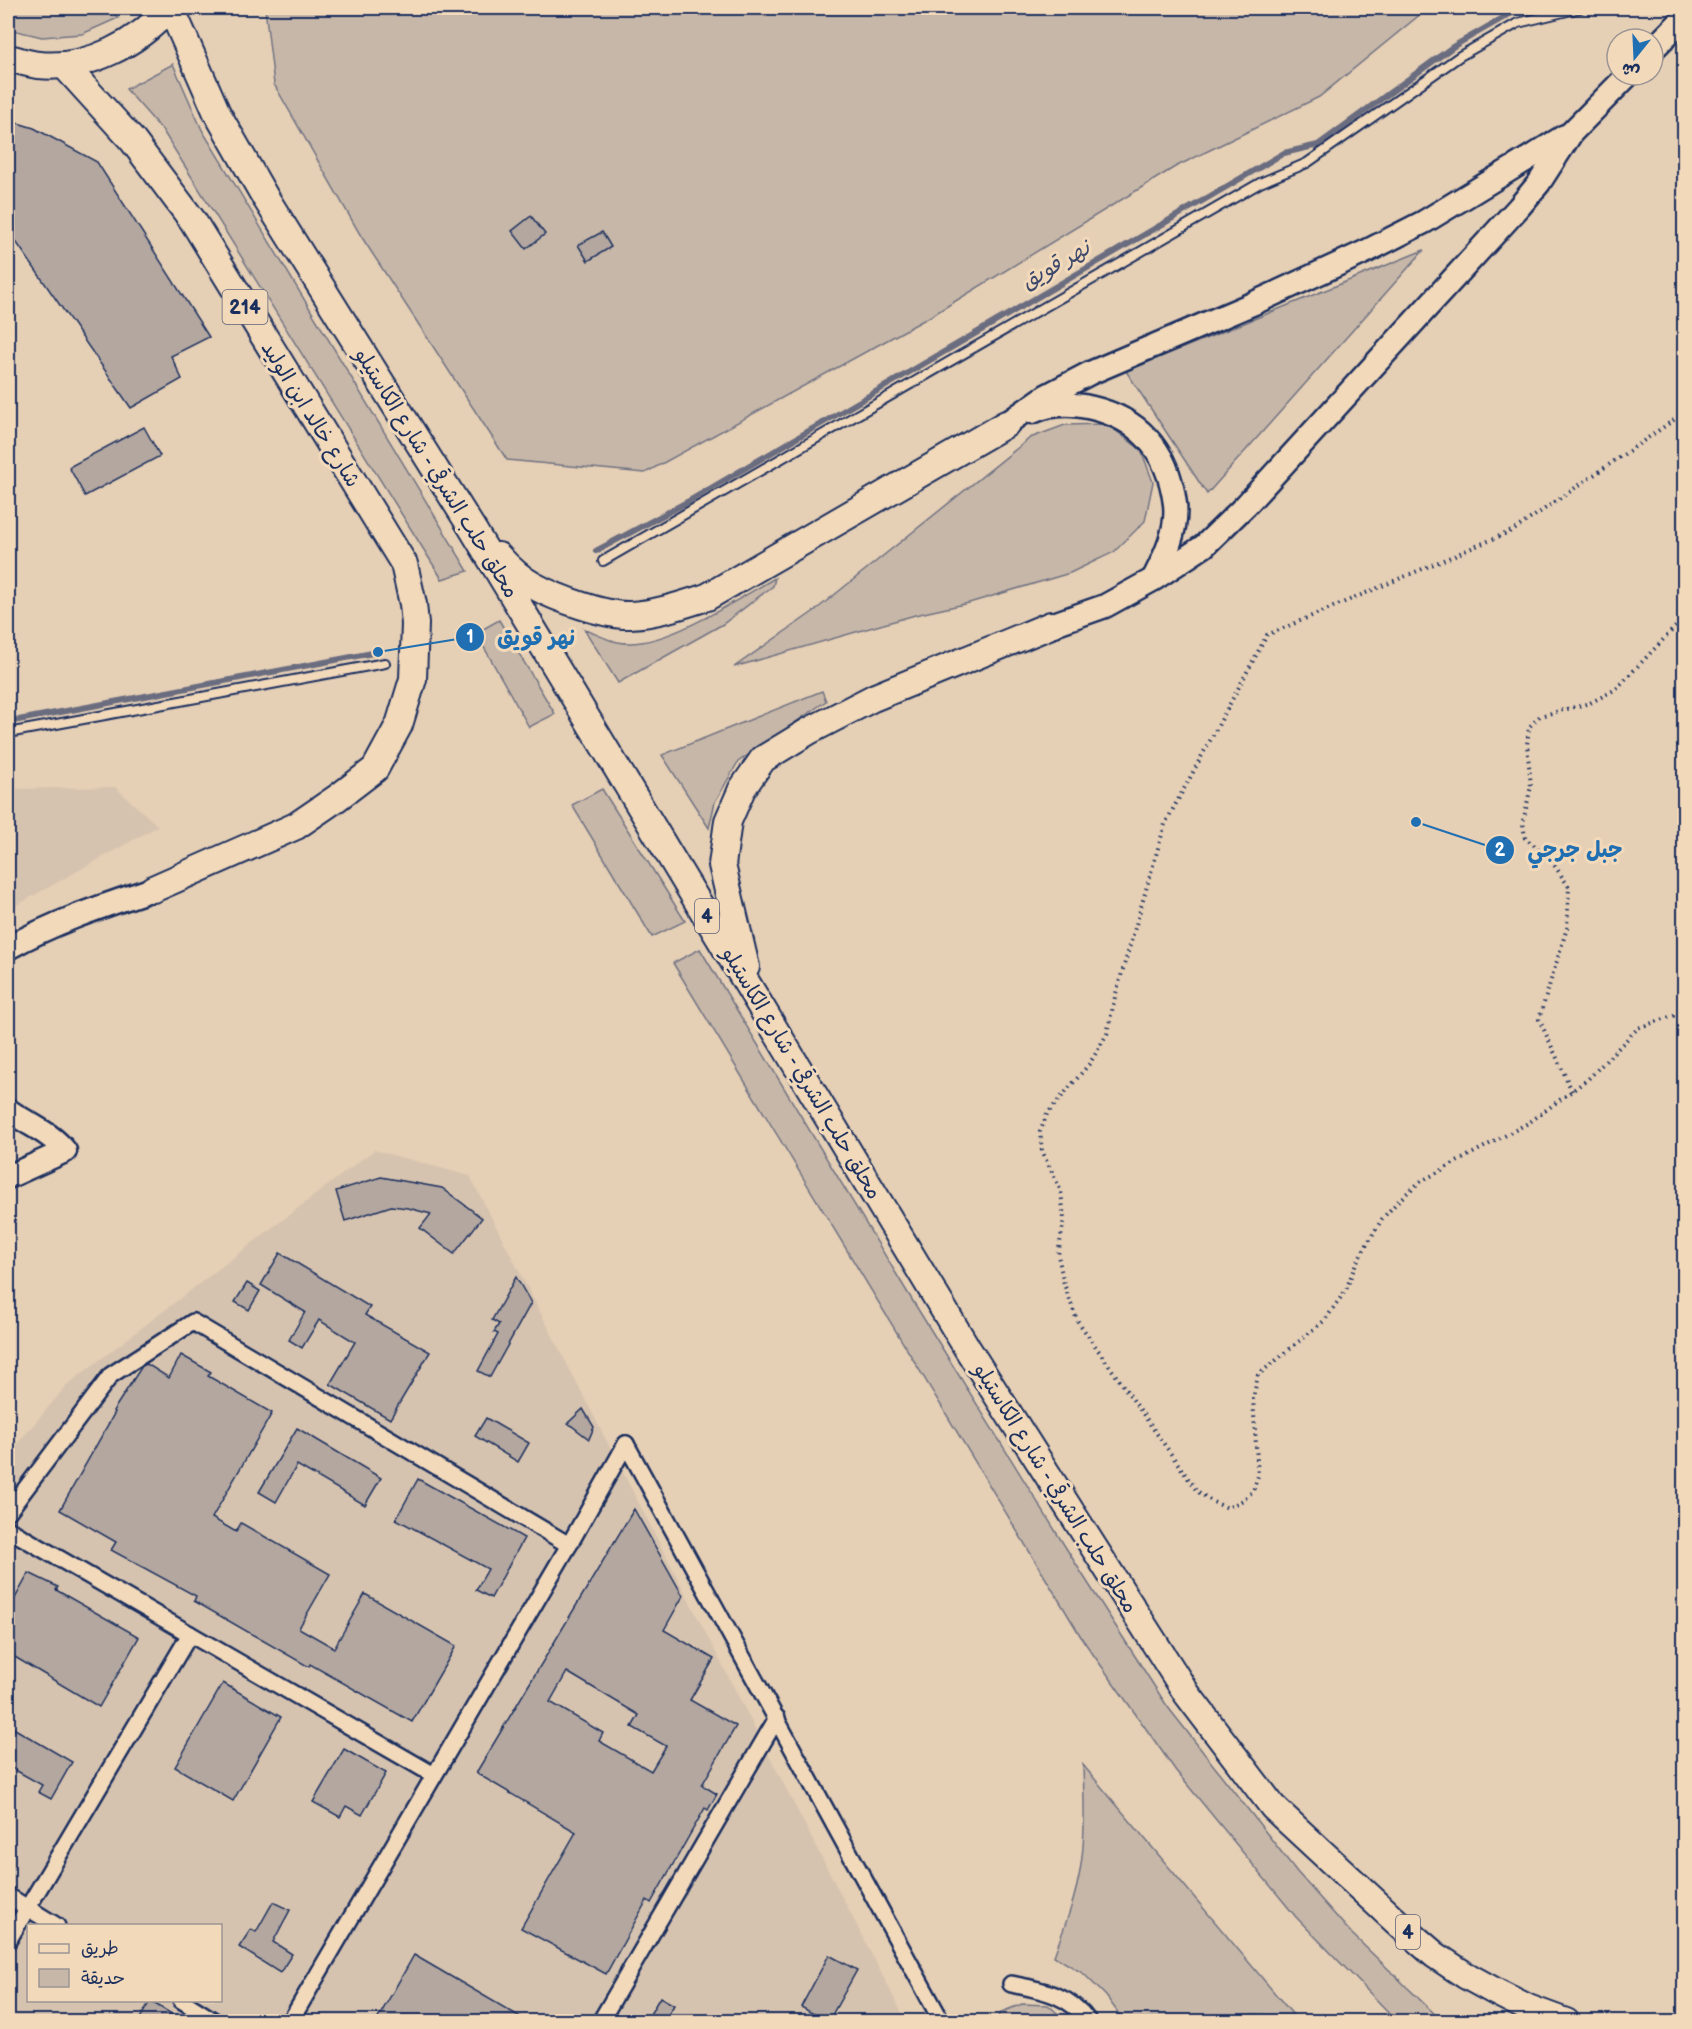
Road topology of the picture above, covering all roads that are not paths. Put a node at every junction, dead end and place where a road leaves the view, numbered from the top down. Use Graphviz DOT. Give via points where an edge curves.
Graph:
graph roads {
  1 [pos="170,8"];
  2 [pos="1580,8"];
  3 [pos="1684,18"];
  4 [pos="1665,37"];
  5 [pos="8,58"];
  6 [pos="64,65"];
  7 [pos="1616,87"];
  8 [pos="1572,132"];
  9 [pos="1006,424"];
  10 [pos="472,528"];
  11 [pos="603,561"];
  12 [pos="1154,579"];
  13 [pos="1050,625"];
  14 [pos="385,663"];
  15 [pos="8,734"];
  16 [pos="153,889"];
  17 [pos="8,948"];
  18 [pos="752,991"];
  19 [pos="8,1110"];
  20 [pos="8,1177"];
  21 [pos="8,1512"];
  22 [pos="8,1529"];
  23 [pos="569,1545"];
  24 [pos="190,1634"];
  25 [pos="777,1718"];
  26 [pos="434,1775"];
  27 [pos="8,1896"];
  28 [pos="27,1908"];
  29 [pos="54,1924"];
  30 [pos="8,1941"];
  31 [pos="1011,1984"];
  32 [pos="183,2002"];
  33 [pos="216,2022"];
  34 [pos="290,2022"];
  35 [pos="600,2022"];
  36 [pos="942,2022"];
  37 [pos="1089,2022"];
  38 [pos="1566,2022"];
  1 -- 6 [label="highway" via="113,52"];
  1 -- 10 [label="highway, محلق حلب الشرقي - شارع الكاستيلو / 4" via="217,113 260,188"];
  2 -- 11 [label="lane" via="1518,23 1460,56 1307,163 1260,183"];
  3 -- 4 [label="main road"];
  5 -- 6 [label="highway" via="38,65"];
  6 -- 16 [label="highway, شارع خالد ابن الوليد / 214" via="133,141 193,221 404,564 413,604 413,679 399,725 375,769 296,826"];
  7 -- 8 [label="main road"];
  8 -- 9 [label="main road" via="1424,222 1262,300 1089,373"];
  8 -- 12 [label="main road" via="1520,207 1246,505 1204,546"];
  9 -- 10 [label="highway" via="707,597 665,610 629,615 596,611 533,585 506,565"];
  9 -- 12 [label="main road" via="1041,408 1079,405 1115,415 1146,437 1167,469 1176,506 1171,543"];
  10 -- 18 [label="highway, محلق حلب الشرقي - شارع الكاستيلو / 4"];
  12 -- 13 [label="main road" via="1105,606"];
  13 -- 18 [label="highway" via="873,698 763,759 742,789 728,821 722,865"];
  14 -- 15 [label="lane"];
  16 -- 17 [label="main road" via="69,917"];
  18 -- 38 [label="highway, محلق حلب الشرقي - شارع الكاستيلو / 4" via="967,1348 1187,1694 1273,1807 1435,1955 1496,1992"];
  19 -- 20 [label="main road" via="56,1140 65,1151"];
  21 -- 23 [label="street" via="111,1375 193,1322"];
  22 -- 24 [label="street"];
  23 -- 25 [label="street" via="626,1444"];
  23 -- 26 [label="street"];
  24 -- 26 [label="street"];
  24 -- 28 [label="street"];
  25 -- 35 [label="street"];
  25 -- 36 [label="street"];
  26 -- 34 [label="street"];
  27 -- 28 [label="street"];
  28 -- 29 [label="street"];
  28 -- 30 [label="street"];
  31 -- 37 [label="street" via="1049,1991 1082,2011"];
  32 -- 33 [label="street"];
}
